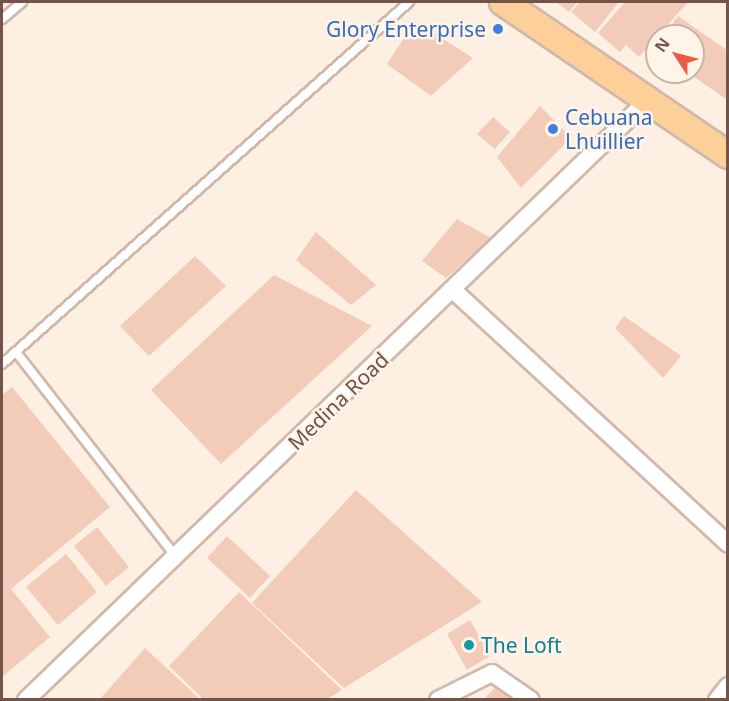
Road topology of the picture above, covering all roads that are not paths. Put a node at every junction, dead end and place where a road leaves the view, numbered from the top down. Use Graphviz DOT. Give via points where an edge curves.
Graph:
graph roads {
  1 [pos="22,2"];
  2 [pos="409,2"];
  3 [pos="515,5"];
  4 [pos="2,19"];
  5 [pos="647,101"];
  6 [pos="728,155"];
  7 [pos="453,290"];
  8 [pos="16,352"];
  9 [pos="2,364"];
  10 [pos="728,544"];
  11 [pos="177,557"];
  12 [pos="728,686"];
  13 [pos="26,699"];
  14 [pos="438,699"];
  15 [pos="531,699"];
  16 [pos="717,699"];
  1 -- 4 [label="lane"];
  2 -- 8 [label="lane"];
  3 -- 5 [label="main road"];
  5 -- 6 [label="main road"];
  5 -- 7 [label="street, Medina Road"];
  7 -- 10 [label="street"];
  7 -- 11 [label="street, Medina Road"];
  8 -- 9 [label="lane"];
  8 -- 11 [label="lane"];
  11 -- 13 [label="street, Medina Road"];
  12 -- 16 [label="street"];
  14 -- 15 [label="street" via="492,673"];
}
